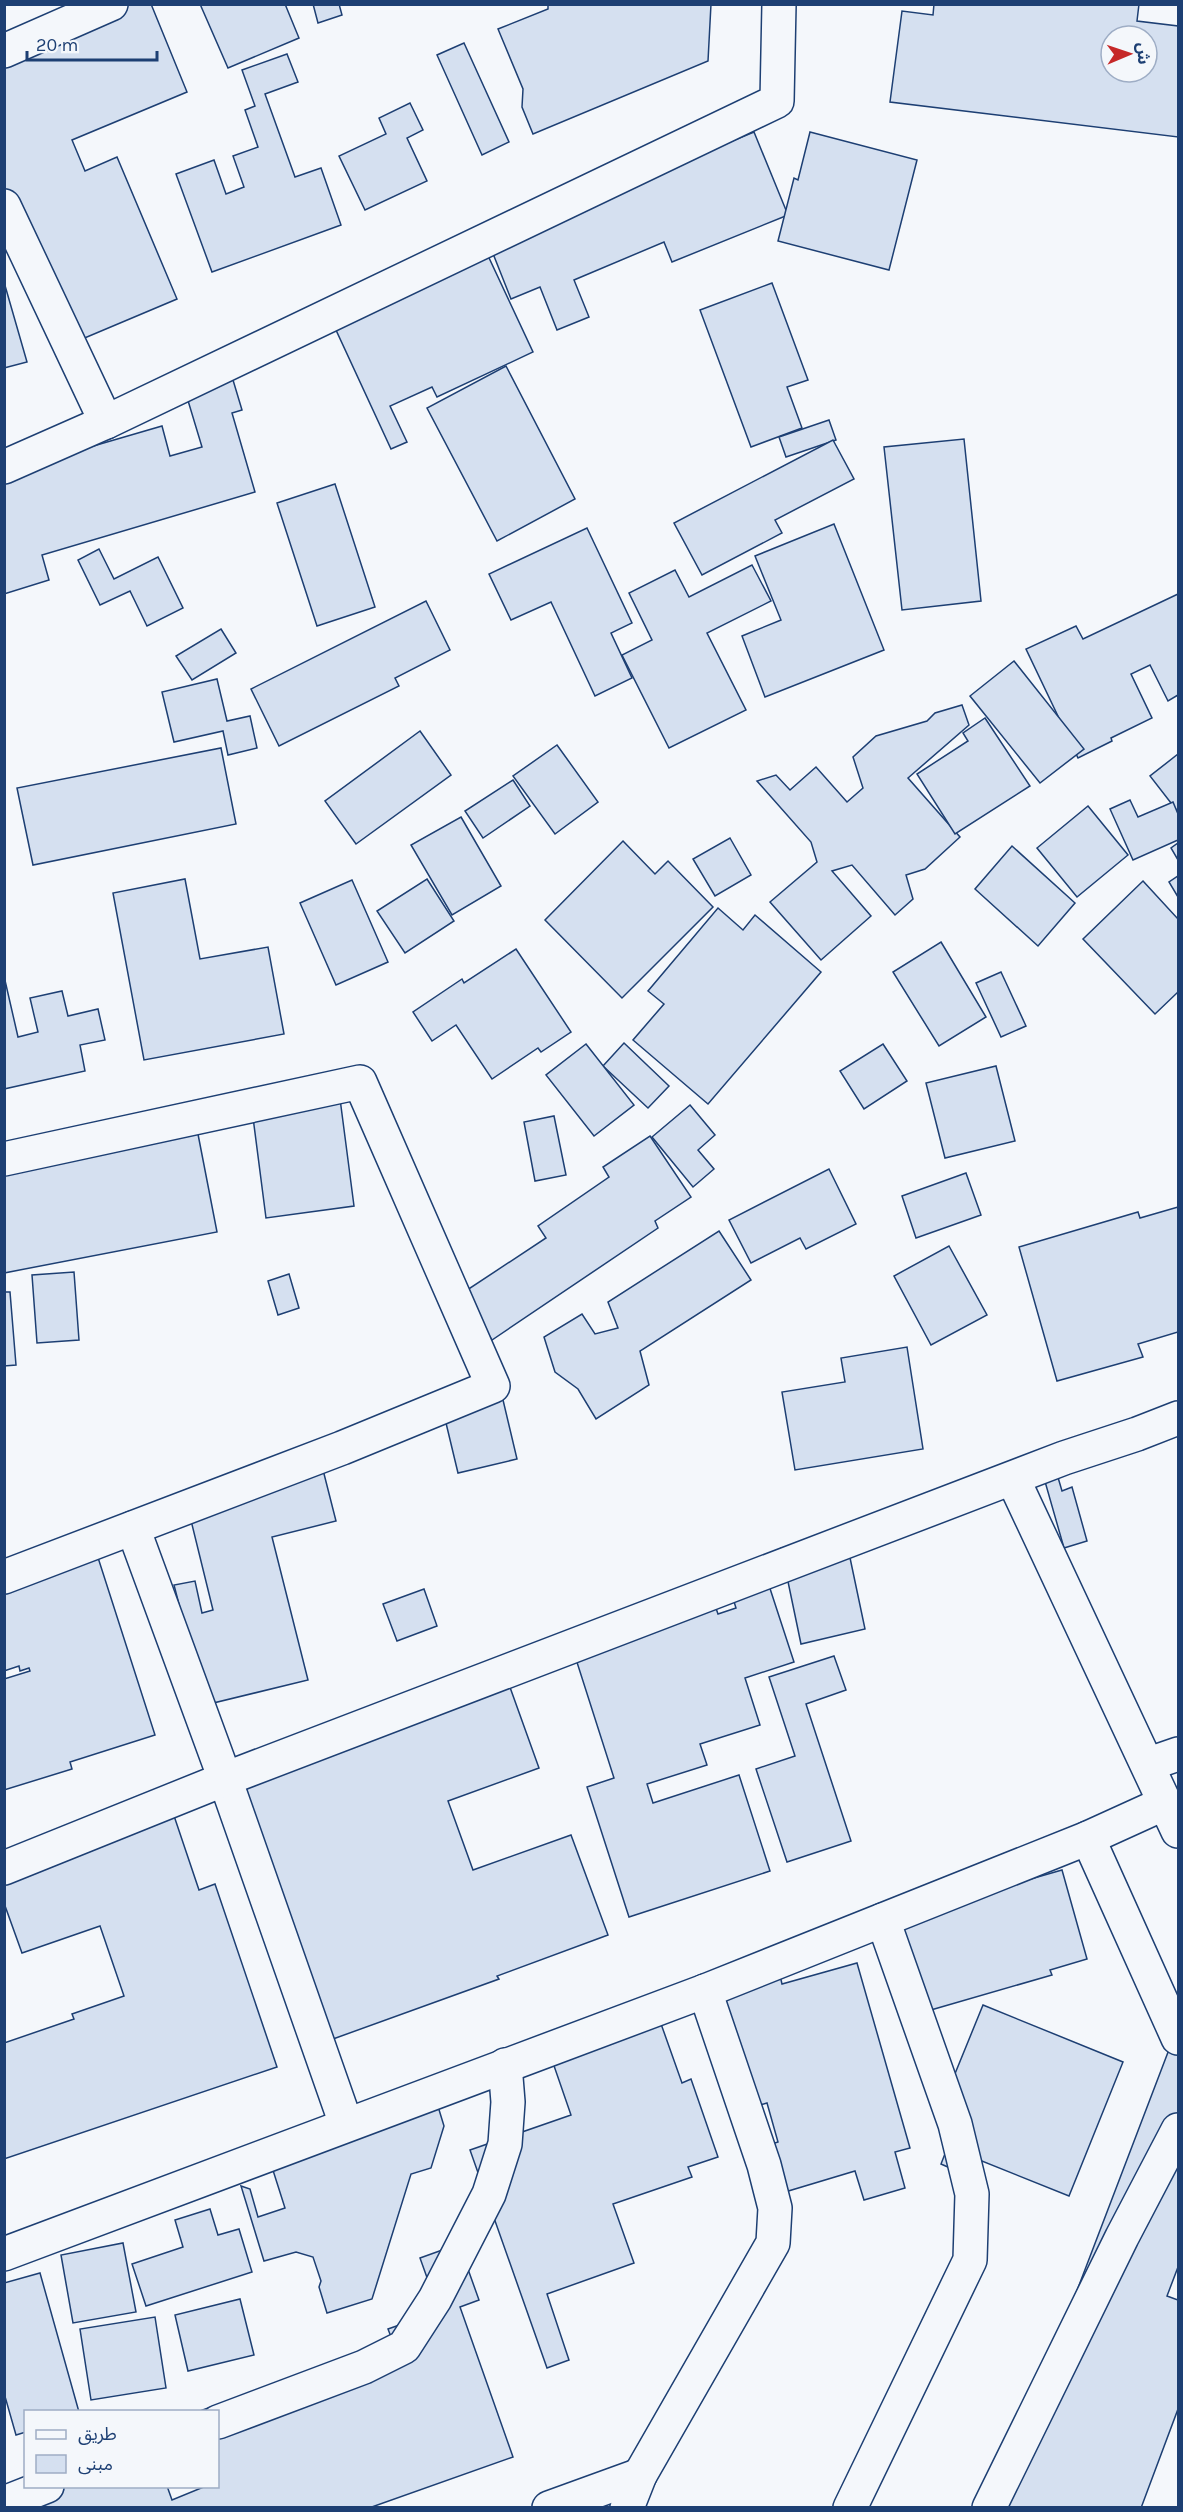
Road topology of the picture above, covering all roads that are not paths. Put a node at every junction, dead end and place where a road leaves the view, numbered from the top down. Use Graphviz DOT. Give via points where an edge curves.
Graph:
graph roads {
  1 [pos="111,4"];
  2 [pos="778,4"];
  3 [pos="4,51"];
  4 [pos="4,206"];
  5 [pos="106,422"];
  6 [pos="4,467"];
  7 [pos="4,1159"];
  8 [pos="1179,1418"];
  9 [pos="1013,1479"];
  10 [pos="133,1528"];
  11 [pos="4,1577"];
  12 [pos="1164,1759"];
  13 [pos="225,1779"];
  14 [pos="1172,1817"];
  15 [pos="1088,1838"];
  16 [pos="4,1868"];
  17 [pos="883,1920"];
  18 [pos="705,1991"];
  19 [pos="1179,2038"];
  20 [pos="505,2065"];
  21 [pos="346,2124"];
  22 [pos="1179,2130"];
  23 [pos="4,2254"];
  24 [pos="219,2422"];
  25 [pos="640,2475"];
  26 [pos="44,2488"];
  27 [pos="5,2503"];
  28 [pos="7,2508"];
  29 [pos="549,2508"];
  30 [pos="627,2508"];
  31 [pos="850,2508"];
  32 [pos="989,2508"];
  1 -- 3 [label="street"];
  2 -- 5 [label="street" via="777,101"];
  4 -- 5 [label="street"];
  5 -- 6 [label="street"];
  7 -- 10 [label="street" via="360,1082 493,1386"];
  8 -- 9 [label="street"];
  9 -- 12 [label="street"];
  9 -- 13 [label="street"];
  10 -- 11 [label="street"];
  10 -- 13 [label="street"];
  12 -- 14 [label="street"];
  13 -- 16 [label="street"];
  13 -- 21 [label="street"];
  14 -- 15 [label="street"];
  15 -- 17 [label="street"];
  15 -- 19 [label="street"];
  17 -- 18 [label="street"];
  17 -- 31 [label="street" via="955,2124 972,2194 970,2260"];
  18 -- 20 [label="street"];
  18 -- 25 [label="street" via="764,2164 775,2208 773,2243"];
  20 -- 21 [label="street"];
  20 -- 24 [label="street" via="505,2144 489,2194 435,2299 404,2347 364,2367"];
  21 -- 23 [label="street"];
  22 -- 32 [label="street"];
  25 -- 29 [label="street"];
  25 -- 30 [label="street"];
  26 -- 27 [label="street"];
  27 -- 28 [label="street"];
}
